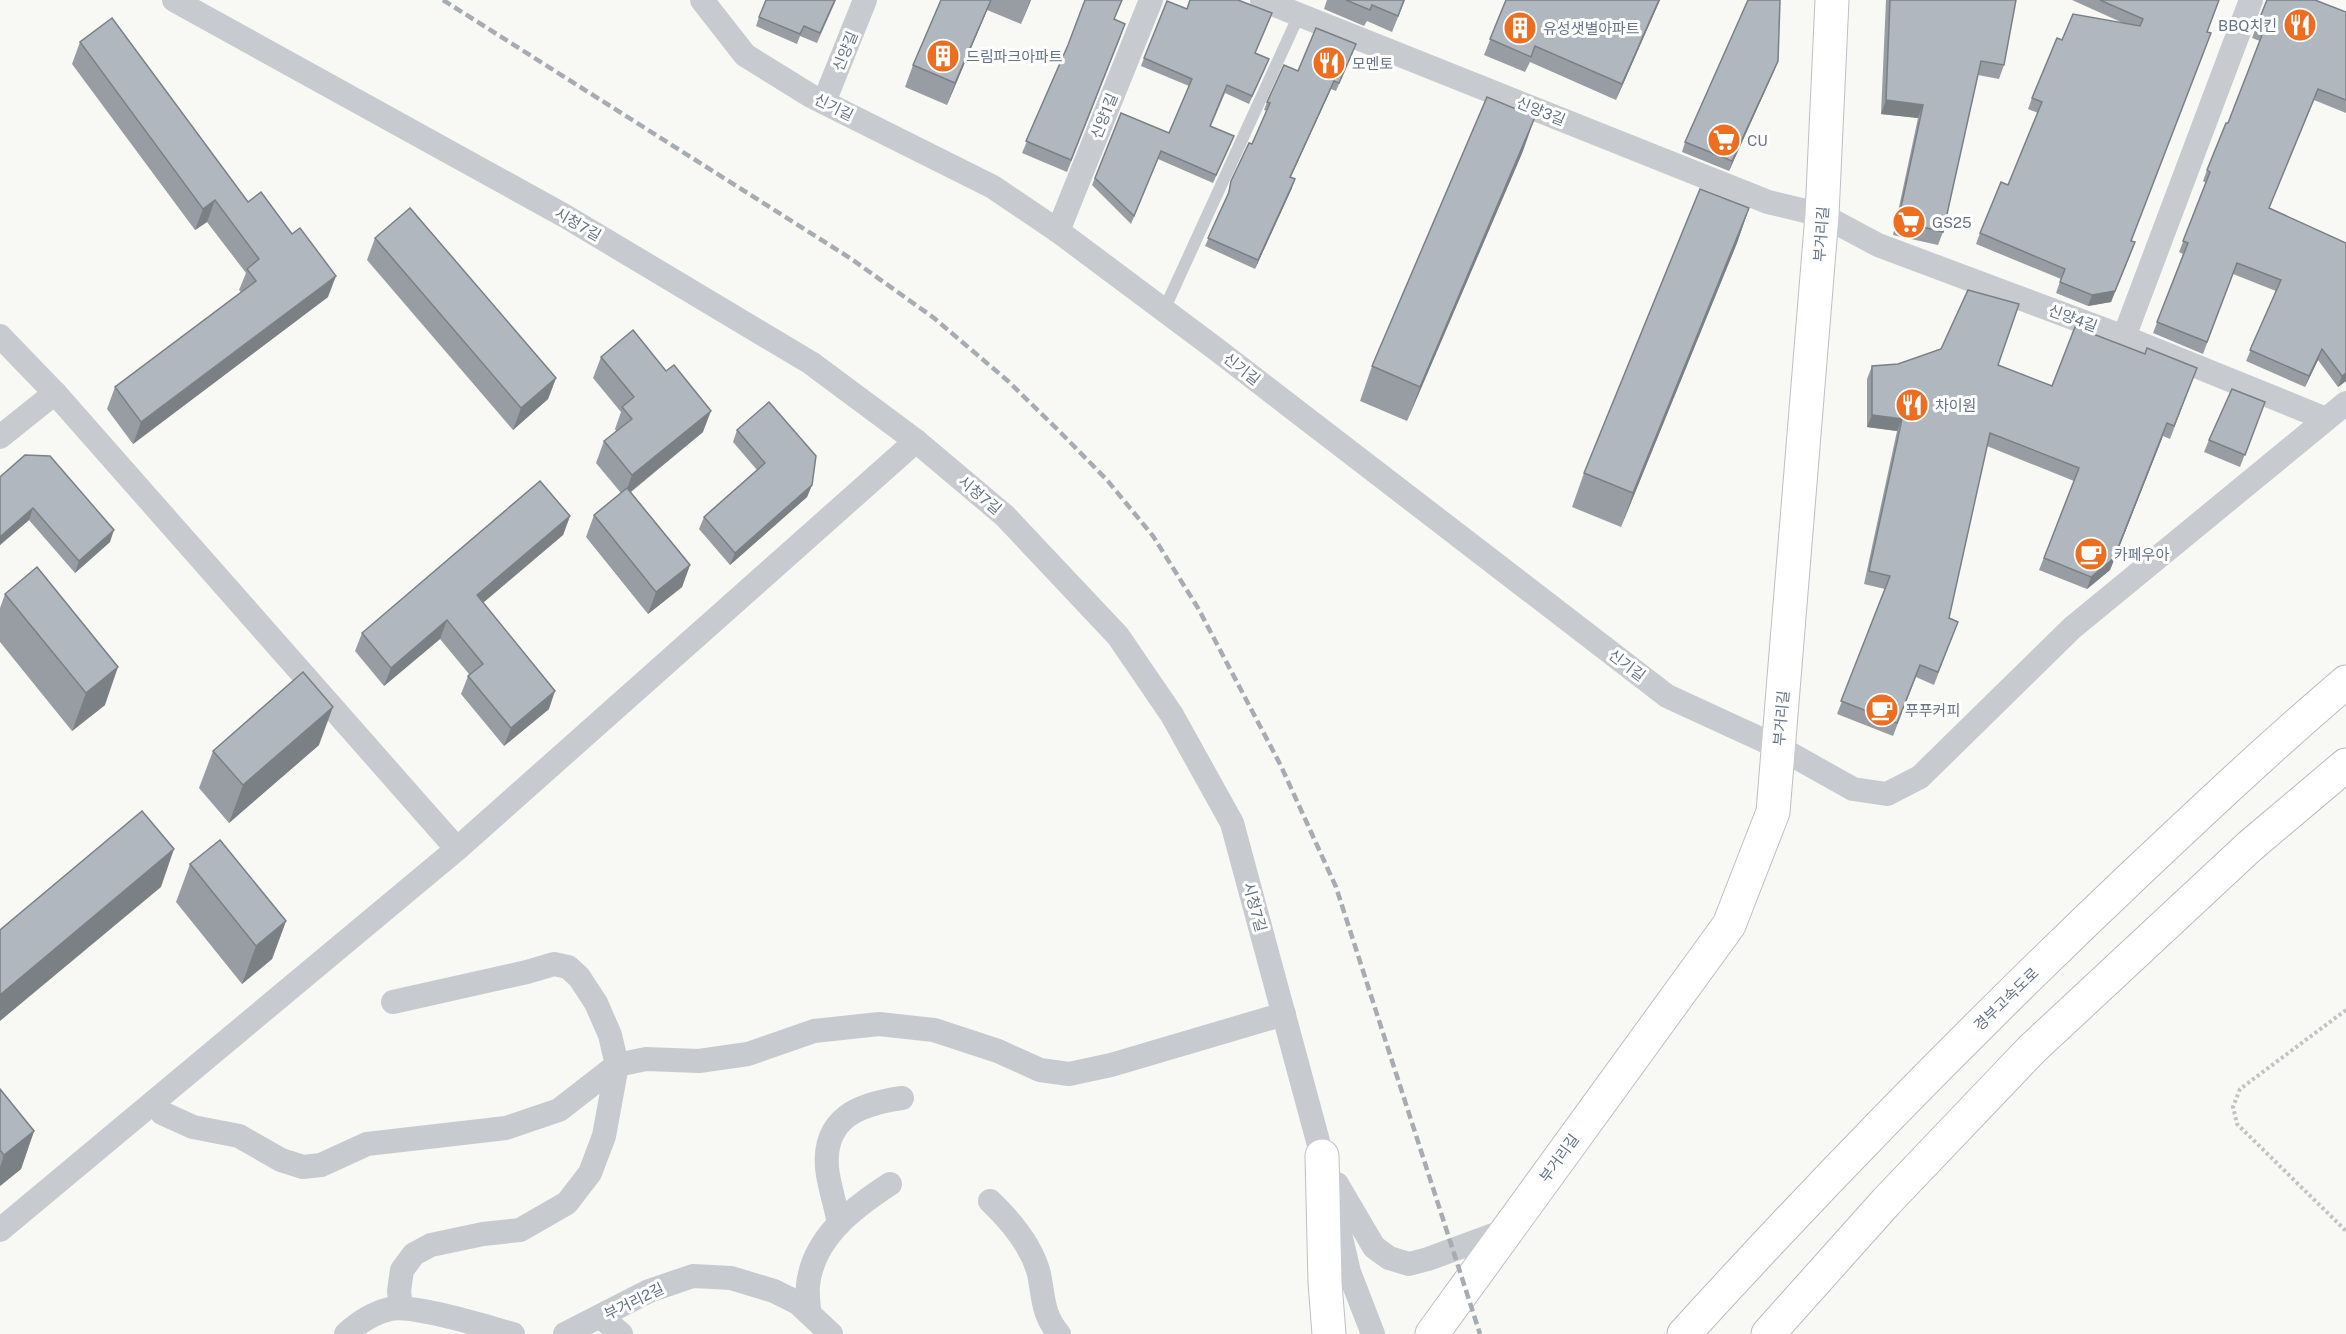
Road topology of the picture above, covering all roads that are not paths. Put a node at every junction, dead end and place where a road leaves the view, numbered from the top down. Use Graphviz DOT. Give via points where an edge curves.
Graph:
graph roads {
  1 [pos="174,0"];
  2 [pos="702,0"];
  3 [pos="865,0"];
  4 [pos="1151,0"];
  5 [pos="1262,0"];
  6 [pos="1832,0"];
  7 [pos="2251,0"];
  8 [pos="1299,15"];
  9 [pos="824,102"];
  10 [pos="1822,215"];
  11 [pos="1058,231"];
  12 [pos="1164,310"];
  13 [pos="0,336"];
  14 [pos="2124,337"];
  15 [pos="55,393"];
  16 [pos="2346,404"];
  17 [pos="2325,419"];
  18 [pos="0,437"];
  19 [pos="916,441"];
  20 [pos="2346,682"];
  21 [pos="1778,747"];
  22 [pos="2346,765"];
  23 [pos="457,849"];
  24 [pos="393,1002"];
  25 [pos="1284,1014"];
  26 [pos="617,1065"];
  27 [pos="902,1098"];
  28 [pos="162,1113"];
  29 [pos="1322,1156"];
  30 [pos="890,1184"];
  31 [pos="990,1201"];
  32 [pos="839,1224"];
  33 [pos="0,1230"];
  34 [pos="1507,1230"];
  35 [pos="401,1308"];
  36 [pos="809,1313"];
  37 [pos="601,1317"];
  38 [pos="466,1328"];
  39 [pos="346,1334"];
  40 [pos="513,1334"];
  41 [pos="566,1334"];
  42 [pos="621,1334"];
  43 [pos="831,1334"];
  44 [pos="1059,1334"];
  45 [pos="1329,1334"];
  46 [pos="1374,1334"];
  47 [pos="1432,1334"];
  48 [pos="1684,1334"];
  49 [pos="1768,1334"];
  1 -- 19 [label="street, 시청7길" via="575,222 811,363"];
  2 -- 9 [label="street, 신기길" via="745,55"];
  3 -- 9 [label="street, 신양길"];
  4 -- 11 [label="street, 신양1길"];
  5 -- 8 [label="street, 신양3길"];
  6 -- 10 [label="main road, 부거리길"];
  7 -- 14 [label="street"];
  8 -- 10 [label="street, 신양3길" via="1768,202"];
  8 -- 12 [label="lane"];
  9 -- 11 [label="street, 신기길" via="993,187"];
  10 -- 14 [label="street, 신양4길" via="1878,245"];
  10 -- 21 [label="main road, 부거리길"];
  11 -- 12 [label="street, 신기길"];
  12 -- 21 [label="street, 신기길" via="1667,696"];
  13 -- 15 [label="street"];
  14 -- 17 [label="street, 신양4길"];
  15 -- 18 [label="street"];
  15 -- 23 [label="street"];
  16 -- 17 [label="street, 신기길"];
  17 -- 21 [label="street, 신기길" via="2072,628 1920,777 1887,794 1853,789"];
  19 -- 23 [label="street"];
  19 -- 25 [label="street, 시청7길" via="1005,516 1118,636 1172,715 1232,823"];
  20 -- 48 [label="main road, 경부고속도로" via="2084,923 1906,1097"];
  21 -- 34 [label="main road, 부거리길" via="1773,812 1729,925"];
  22 -- 49 [label="main road" via="2250,846 2032,1049 1886,1202"];
  23 -- 33 [label="street"];
  24 -- 26 [label="street" via="554,964 568,967 596,1004 610,1035"];
  25 -- 26 [label="street" via="1069,1074 1040,1070 934,1030 879,1024 814,1031 748,1054 699,1060 646,1059"];
  25 -- 29 [label="street, 시청7길"];
  26 -- 28 [label="street" via="559,1110 506,1128 367,1144 312,1167 281,1160 239,1136 194,1127"];
  26 -- 35 [label="street" via="604,1136 590,1173 567,1203 520,1230 431,1245 414,1254 402,1270"];
  27 -- 32 [label="street" via="875,1102 849,1113 833,1131 827,1149 827,1170"];
  29 -- 34 [label="street" via="1374,1247 1389,1258 1409,1264"];
  29 -- 45 [label="main road"];
  29 -- 46 [label="street, 시청7길" via="1349,1272"];
  30 -- 32 [label="street" via="860,1203"];
  31 -- 44 [label="street" via="1028,1247 1038,1274 1043,1306"];
  32 -- 36 [label="street" via="826,1237 813,1261 808,1286"];
  34 -- 47 [label="main road, 부거리길"];
  35 -- 38 [label="street"];
  35 -- 39 [label="street" via="360,1320"];
  36 -- 37 [label="street, 부거리2길" via="774,1291 731,1278 693,1276 649,1291"];
  36 -- 43 [label="street, 부거리2길"];
  37 -- 41 [label="street, 부거리2길"];
  37 -- 42 [label="street"];
  38 -- 40 [label="street"];
}
